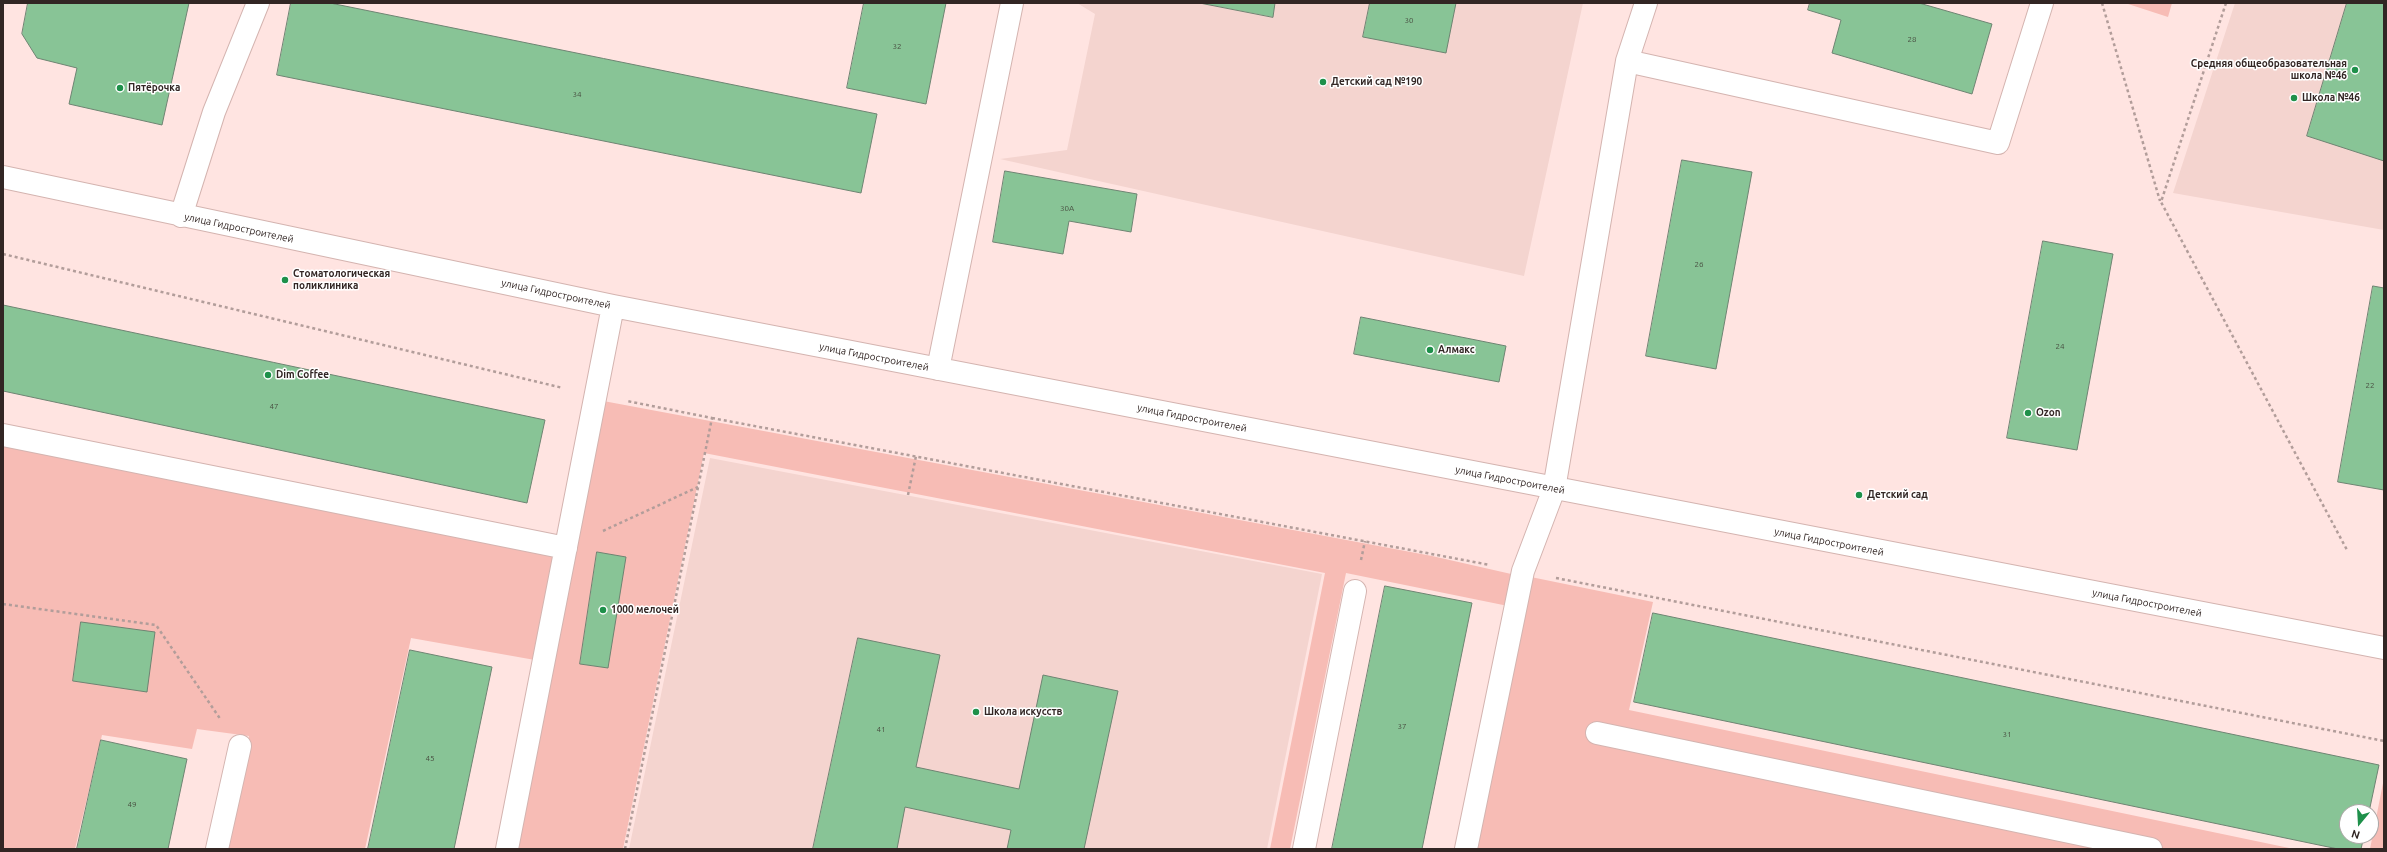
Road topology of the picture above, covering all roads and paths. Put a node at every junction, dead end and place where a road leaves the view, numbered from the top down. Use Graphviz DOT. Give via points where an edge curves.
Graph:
graph roads {
  1 [pos="258,3"];
  2 [pos="1012,3"];
  3 [pos="1646,3"];
  4 [pos="2042,3"];
  5 [pos="2102,3"];
  6 [pos="2226,3"];
  7 [pos="1627,61"];
  8 [pos="3,177"];
  9 [pos="2161,202"];
  10 [pos="181,216"];
  11 [pos="3,254"];
  12 [pos="613,306"];
  13 [pos="938,369"];
  14 [pos="596,395"];
  15 [pos="3,435"];
  16 [pos="916,456"];
  17 [pos="699,487"];
  18 [pos="1554,489"];
  19 [pos="908,495"];
  20 [pos="566,548"];
  21 [pos="2347,550"];
  22 [pos="1355,591"];
  23 [pos="3,604"];
  24 [pos="2384,648"];
  25 [pos="1597,734"];
  26 [pos="240,746"];
  27 [pos="217,849"];
  28 [pos="507,849"];
  29 [pos="624,849"];
  30 [pos="1304,849"];
  31 [pos="1466,849"];
  32 [pos="2151,849"];
  1 -- 10 [label="street" via="214,112"];
  2 -- 13 [label="street"];
  3 -- 7 [label="street"];
  4 -- 7 [label="street" via="1998,143"];
  5 -- 9 [label="path"];
  6 -- 9 [label="path"];
  7 -- 18 [label="street"];
  8 -- 10 [label="street, улица Гидростроителей"];
  9 -- 21 [label="path"];
  10 -- 12 [label="street, улица Гидростроителей"];
  11 -- 14 [label="path"];
  12 -- 13 [label="street, улица Гидростроителей"];
  12 -- 14 [label="street"];
  13 -- 18 [label="street, улица Гидростроителей"];
  14 -- 17 [label="path" via="712,418"];
  14 -- 20 [label="street"];
  15 -- 20 [label="street"];
  16 -- 19 [label="path"];
  17 -- 20 [label="path"];
  17 -- 29 [label="path"];
  18 -- 24 [label="street, улица Гидростроителей"];
  18 -- 31 [label="street" via="1523,571"];
  20 -- 28 [label="street"];
  22 -- 30 [label="street"];
  23 -- 26 [label="path" via="156,626"];
  25 -- 32 [label="street"];
  26 -- 27 [label="street"];
}
